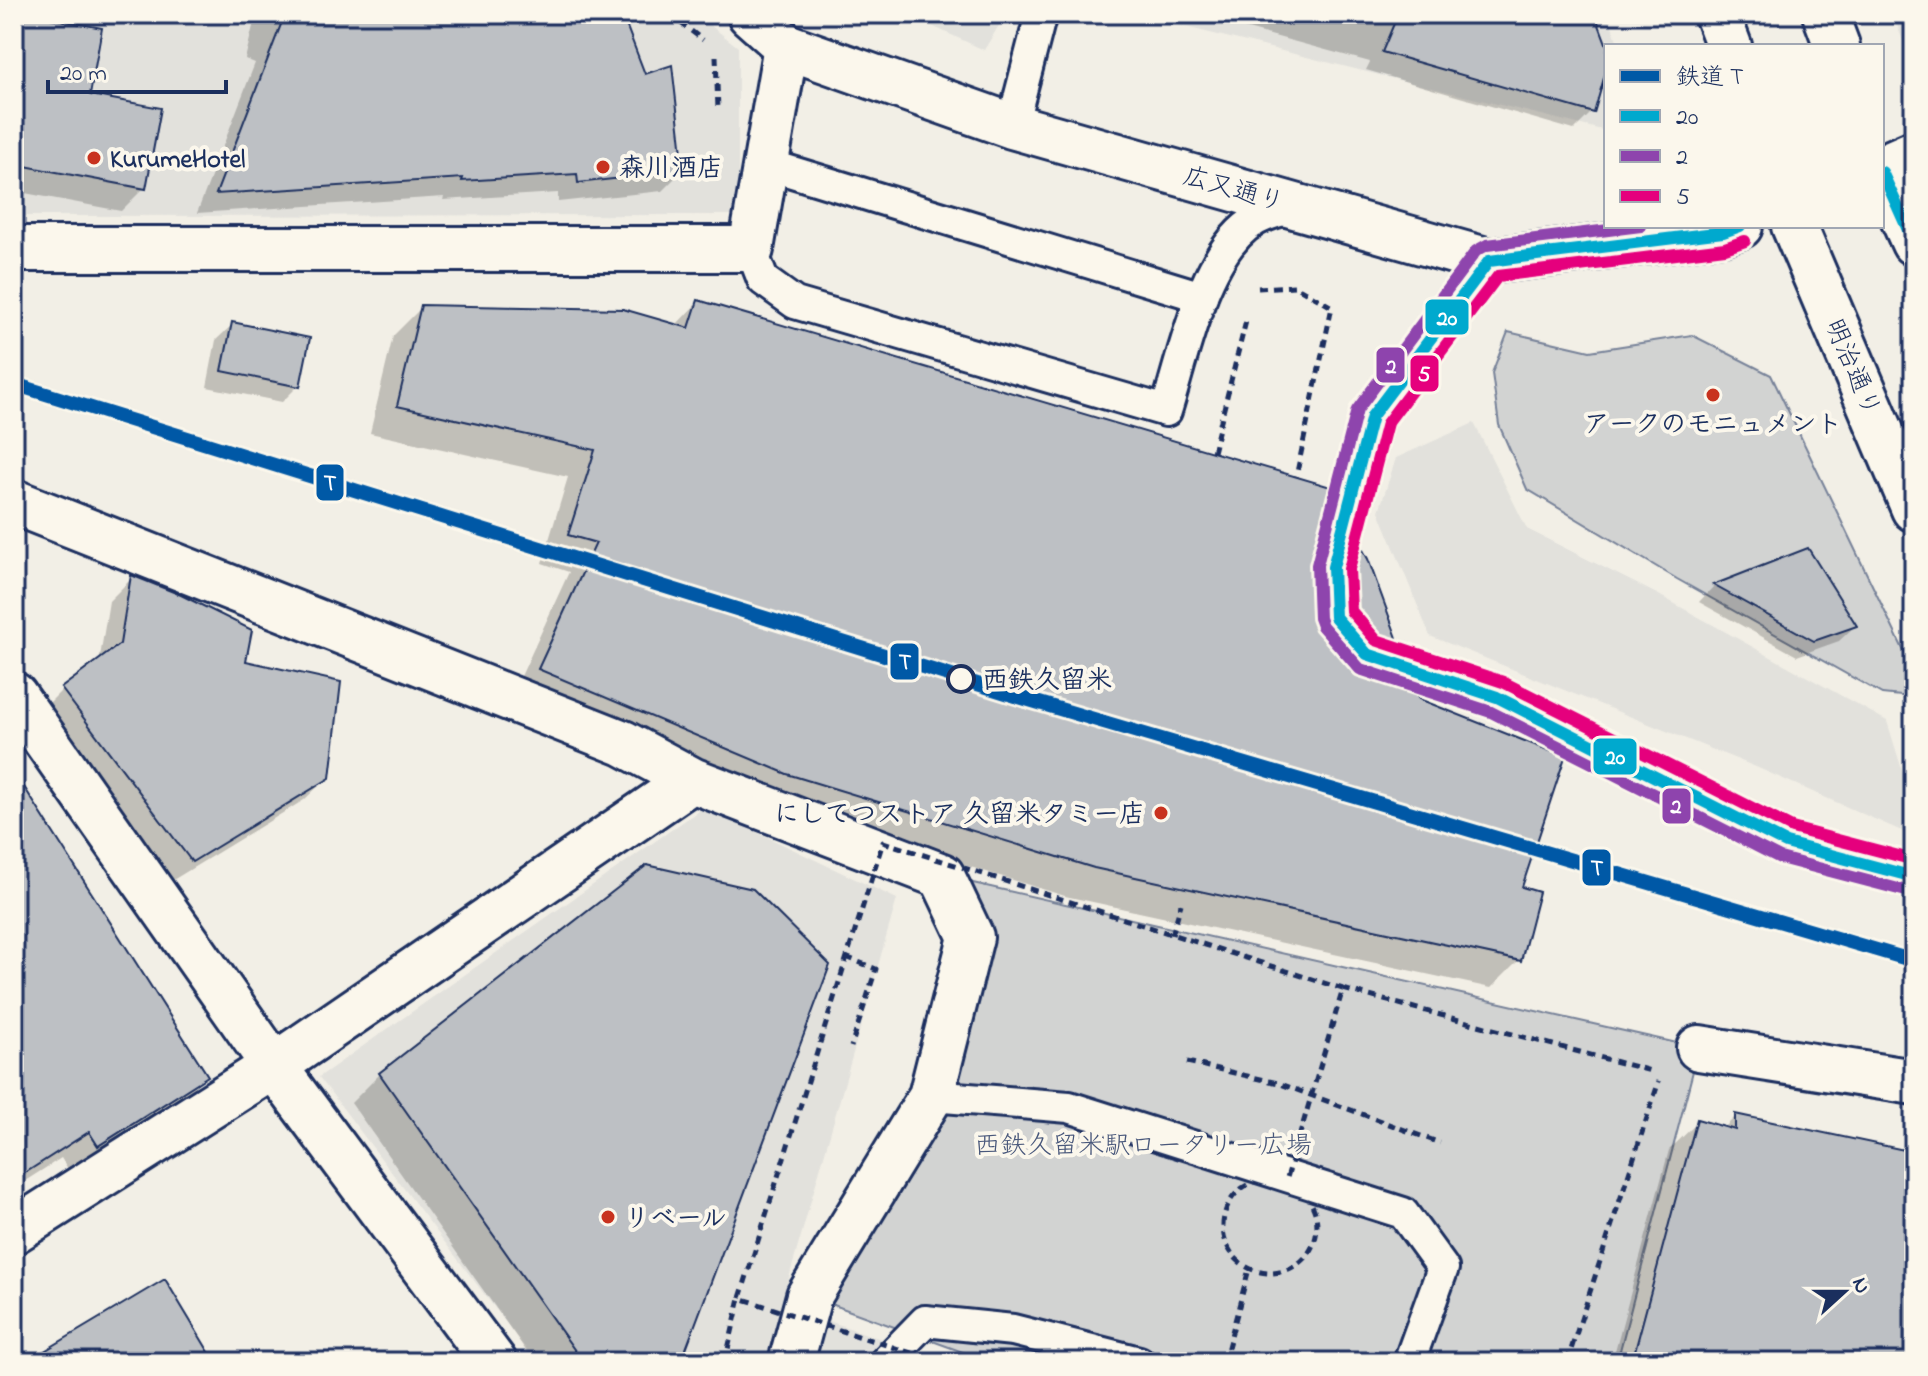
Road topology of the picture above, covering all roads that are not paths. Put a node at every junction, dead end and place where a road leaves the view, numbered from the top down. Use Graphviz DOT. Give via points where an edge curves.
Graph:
graph roads {
  1 [pos="750,14"];
  2 [pos="1041,14"];
  3 [pos="1717,14"];
  4 [pos="1825,14"];
  5 [pos="1728,44"];
  6 [pos="1836,44"];
  7 [pos="786,46"];
  8 [pos="1012,126"];
  9 [pos="1914,153"];
  10 [pos="766,164"];
  11 [pos="1884,169"];
  12 [pos="1884,175"];
  13 [pos="1297,206"];
  14 [pos="1734,228"];
  15 [pos="1795,228"];
  16 [pos="1914,243"];
  17 [pos="14,249"];
  18 [pos="751,249"];
  19 [pos="1489,261"];
  20 [pos="1202,297"];
  21 [pos="14,502"];
  22 [pos="1914,509"];
  23 [pos="14,695"];
  24 [pos="692,780"];
  25 [pos="1914,877"];
  26 [pos="1699,1048"];
  27 [pos="274,1066"];
  28 [pos="1914,1082"];
  29 [pos="931,1096"];
  30 [pos="14,1231"];
  31 [pos="494,1362"];
  32 [pos="791,1362"];
  33 [pos="885,1362"];
  34 [pos="1139,1362"];
  35 [pos="1409,1362"];
  1 -- 7 [label="main road, 広又通り"];
  2 -- 8 [label="lane"];
  3 -- 5 [label="main road"];
  4 -- 6 [label="main road"];
  7 -- 8 [label="main road, 広又通り"];
  7 -- 10 [label="main road"];
  8 -- 13 [label="main road, 広又通り"];
  9 -- 11 [label="main road"];
  10 -- 18 [label="main road"];
  10 -- 20 [label="lane"];
  12 -- 16 [label="main road"];
  13 -- 19 [label="main road, 広又通り"];
  13 -- 20 [label="lane" via="1256,220 1234,239 1209,275"];
  14 -- 19 [label="main road, 広又通り"];
  15 -- 22 [label="main road, 明治通り"];
  17 -- 18 [label="main road"];
  18 -- 20 [label="lane" via="763,280 795,303 1166,411"];
  19 -- 25 [label="lane" via="1372,416 1333,567 1335,617 1367,654 1497,697 1786,843"];
  21 -- 24 [label="main road" via="623,743"];
  23 -- 27 [label="main road"];
  24 -- 27 [label="main road"];
  24 -- 29 [label="main road" via="942,876 971,937"];
  26 -- 28 [label="main road"];
  27 -- 30 [label="main road"];
  27 -- 31 [label="main road"];
  29 -- 32 [label="main road" via="809,1296"];
  29 -- 35 [label="lane" via="1069,1107 1403,1213 1443,1268"];
  33 -- 34 [label="lane" via="925,1321 1013,1330"];
}
